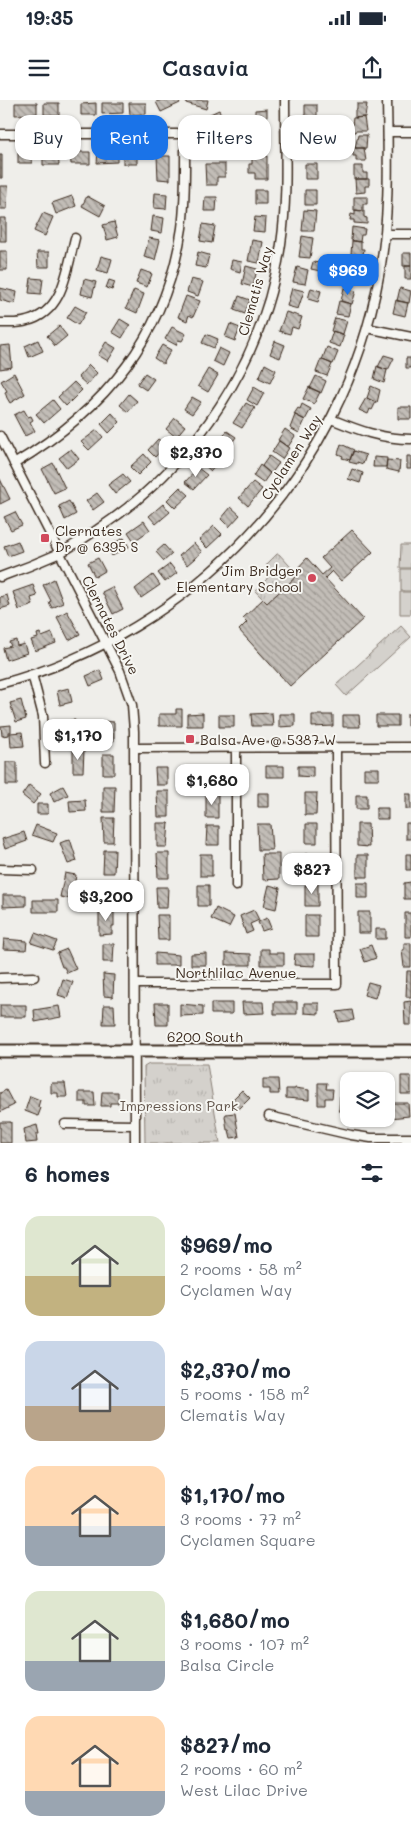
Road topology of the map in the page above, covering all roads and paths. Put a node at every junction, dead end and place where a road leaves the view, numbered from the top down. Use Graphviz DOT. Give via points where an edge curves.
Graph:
graph roads {
  1 [pos="285,100"];
  2 [pos="387,100"];
  3 [pos="388,132"];
  4 [pos="411,132"];
  5 [pos="0,134"];
  6 [pos="385,234"];
  7 [pos="411,234"];
  8 [pos="75,238"];
  9 [pos="0,323"];
  10 [pos="367,328"];
  11 [pos="411,337"];
  12 [pos="331,419"];
  13 [pos="0,436"];
  14 [pos="411,439"];
  15 [pos="14,464"];
  16 [pos="60,552"];
  17 [pos="0,577"];
  18 [pos="106,643"];
  19 [pos="32,674"];
  20 [pos="0,684"];
  21 [pos="134,748"];
  22 [pos="236,748"];
  23 [pos="336,748"];
  24 [pos="411,748"];
  25 [pos="44,763"];
  26 [pos="0,869"];
  27 [pos="33,870"];
  28 [pos="236,886"];
  29 [pos="34,977"];
  30 [pos="0,978"];
  31 [pos="135,984"];
  32 [pos="0,1051"];
  33 [pos="135,1051"];
  34 [pos="411,1051"];
  35 [pos="270,1116"];
  36 [pos="64,1124"];
  37 [pos="135,1125"];
  38 [pos="411,1138"];
  39 [pos="135,1143"];
  1 -- 16 [label="street, Clematis Way" via="286,192 281,245 261,325 236,382 167,474 112,520"];
  2 -- 3 [label="street, Cyclamen Way"];
  3 -- 4 [label="street"];
  3 -- 6 [label="street, Cyclamen Way"];
  5 -- 15 [label="street" via="185,134 184,202 179,245 167,289 150,328 117,378 85,414"];
  6 -- 7 [label="street"];
  6 -- 10 [label="street, Cyclamen Way"];
  8 -- 9 [label="street" via="63,287 52,306 27,322"];
  10 -- 11 [label="street"];
  10 -- 12 [label="street, Cyclamen Way"];
  12 -- 14 [label="street" via="370,434"];
  12 -- 18 [label="street, Cyclamen Way" via="285,493 237,548 172,603"];
  13 -- 15 [label="street, Clernates Drive"];
  15 -- 16 [label="street, Clernates Drive"];
  16 -- 17 [label="street, Clematis Way"];
  16 -- 18 [label="street, Clernates Drive"];
  18 -- 19 [label="street, Cyclamen Way"];
  18 -- 21 [label="street, Clernates Drive" via="130,697"];
  19 -- 20 [label="street, Cyclamen Way"];
  19 -- 25 [label="street" via="43,716"];
  21 -- 22 [label="street"];
  21 -- 31 [label="street, Clernates Drive"];
  22 -- 23 [label="street"];
  22 -- 28 [label="street"];
  23 -- 24 [label="street"];
  23 -- 31 [label="street, Northlilac Avenue" via="337,984"];
  26 -- 27 [label="street"];
  29 -- 30 [label="street"];
  31 -- 33 [label="street, Clernates Drive"];
  32 -- 33 [label="main road, 6200 South"];
  33 -- 34 [label="main road, 6200 South"];
  33 -- 37 [label="street, Clernates Drive"];
  35 -- 38 [label="street" via="351,1135"];
  36 -- 37 [label="street"];
  37 -- 39 [label="street, Clernates Drive"];
}
